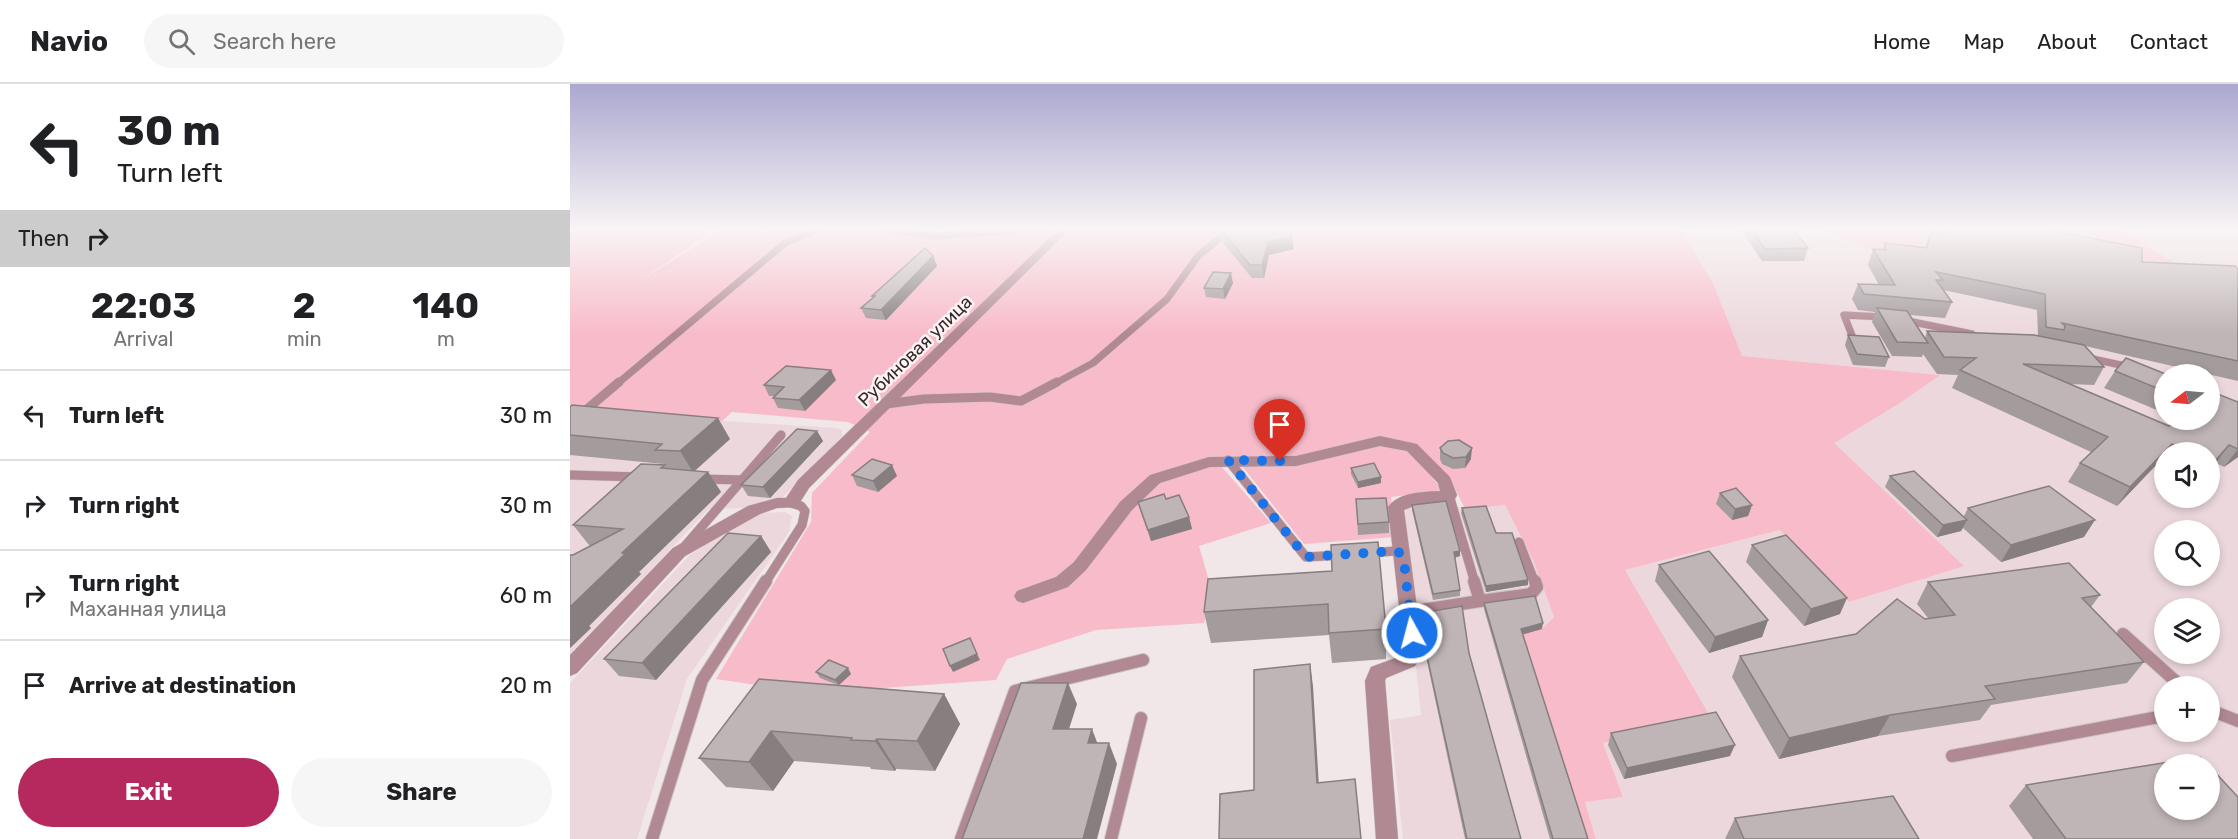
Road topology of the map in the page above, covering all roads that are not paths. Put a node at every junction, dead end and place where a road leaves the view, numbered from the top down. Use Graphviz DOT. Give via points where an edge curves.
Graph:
graph roads {
  1 [pos="761,263"];
  2 [pos="1030,263"];
  3 [pos="1192,263"];
  4 [pos="1981,336"];
  5 [pos="1853,338"];
  6 [pos="2084,358"];
  7 [pos="2142,369"];
  8 [pos="886,404"];
  9 [pos="586,410"];
  10 [pos="781,435"];
  11 [pos="1228,460"];
  12 [pos="570,475"];
  13 [pos="653,478"];
  14 [pos="689,479"];
  15 [pos="744,480"];
  16 [pos="1449,495"];
  17 [pos="791,503"];
  18 [pos="1519,542"];
  19 [pos="680,552"];
  20 [pos="1400,553"];
  21 [pos="1350,554"];
  22 [pos="1361,554"];
  23 [pos="1023,596"];
  24 [pos="1480,601"];
  25 [pos="1409,612"];
  26 [pos="2123,634"];
  27 [pos="1143,660"];
  28 [pos="570,668"];
  29 [pos="2170,676"];
  30 [pos="2220,714"];
  31 [pos="1141,718"];
  32 [pos="2154,718"];
  33 [pos="2238,721"];
  34 [pos="1952,756"];
  35 [pos="652,839"];
  36 [pos="961,839"];
  37 [pos="1111,839"];
  38 [pos="1388,839"];
  1 -- 9 [label="lane"];
  2 -- 8 [label="street, Рубиновая улица"];
  3 -- 8 [label="lane" via="1167,299 1093,363 1022,401 990,397"];
  4 -- 5 [label="lane" via="1889,317 1844,315"];
  6 -- 7 [label="lane"];
  8 -- 17 [label="street, Рубиновая улица" via="803,484"];
  10 -- 15 [label="lane"];
  11 -- 16 [label="street" via="1296,461 1389,442 1412,447 1445,481"];
  11 -- 21 [label="lane" via="1306,557"];
  11 -- 23 [label="street" via="1155,479 1126,506 1080,566 1062,582"];
  12 -- 13 [label="lane"];
  14 -- 15 [label="lane"];
  15 -- 19 [label="lane"];
  16 -- 20 [label="street" via="1415,498 1396,507"];
  16 -- 24 [label="lane"];
  17 -- 19 [label="street" via="754,510"];
  17 -- 35 [label="lane" via="805,511 802,525 702,680"];
  18 -- 24 [label="lane" via="1537,587 1531,594"];
  19 -- 28 [label="street"];
  20 -- 22 [label="lane"];
  20 -- 25 [label="street"];
  24 -- 25 [label="lane"];
  25 -- 38 [label="street" via="1414,653 1408,661 1378,673 1375,681"];
  26 -- 29 [label="lane"];
  27 -- 36 [label="lane" via="1015,691"];
  30 -- 33 [label="lane"];
  31 -- 37 [label="lane"];
  32 -- 34 [label="lane"];
}
